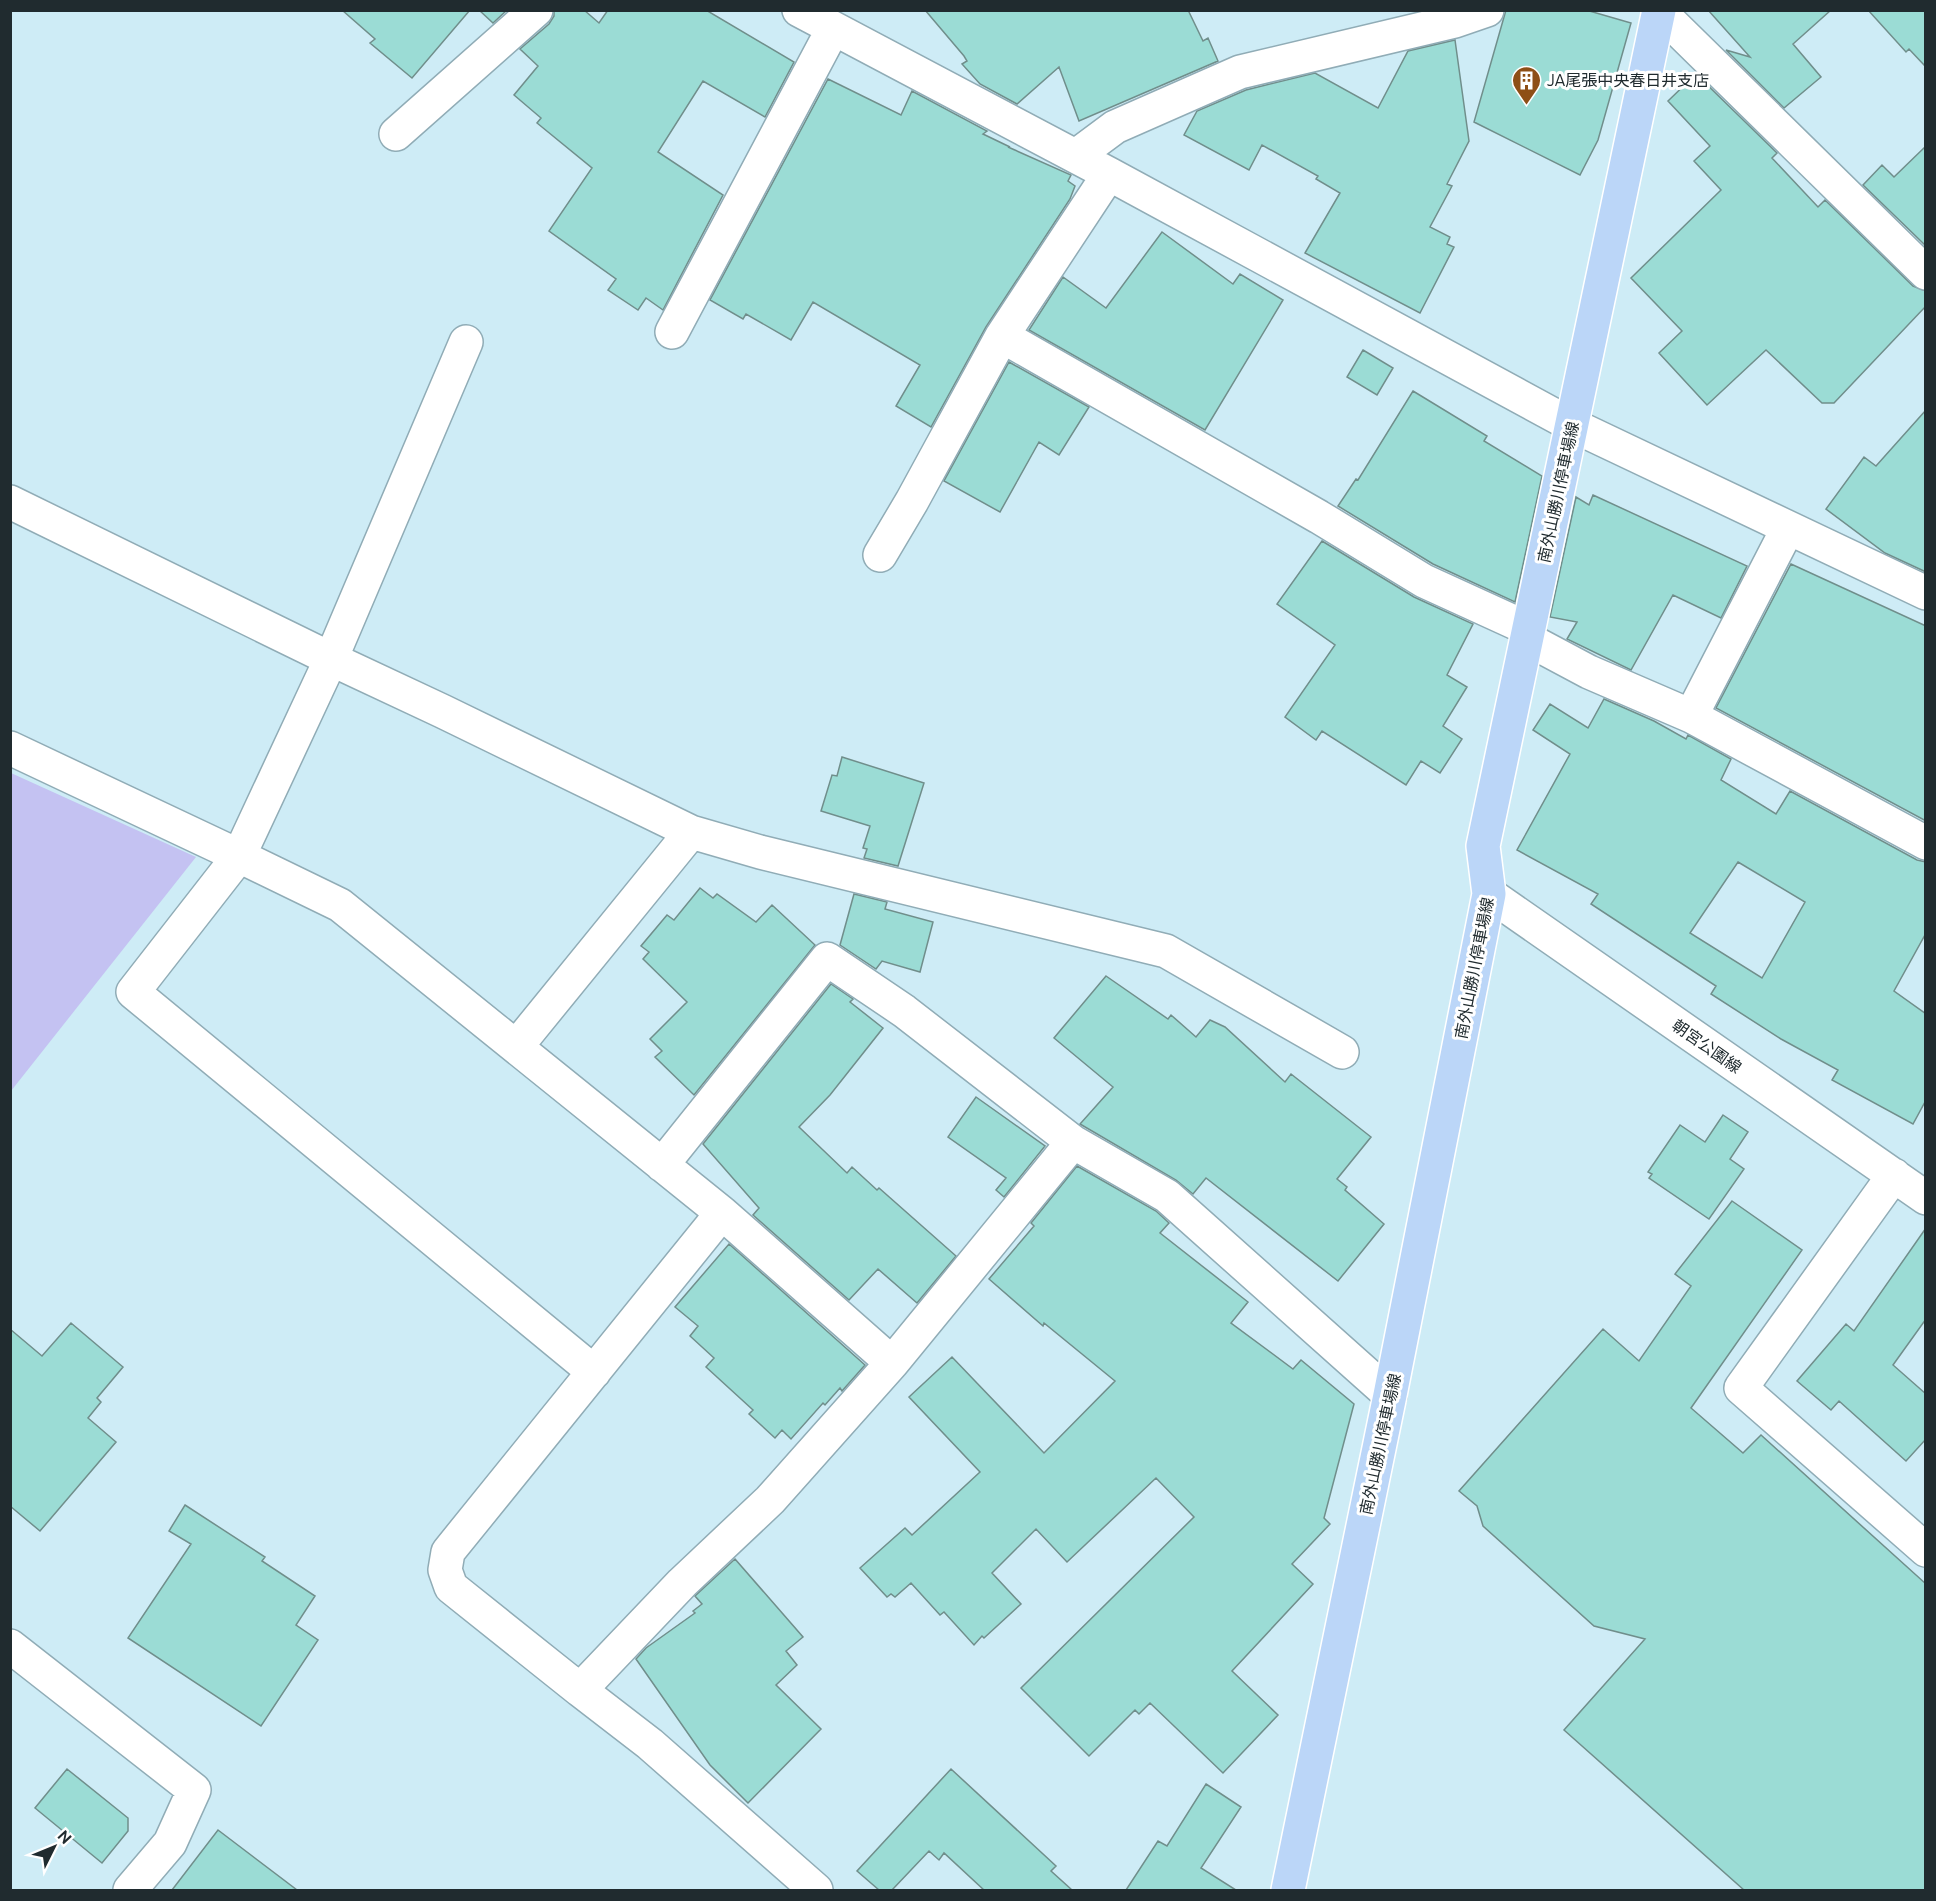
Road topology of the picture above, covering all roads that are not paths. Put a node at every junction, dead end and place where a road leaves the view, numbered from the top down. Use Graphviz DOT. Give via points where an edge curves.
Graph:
graph roads {
  1 [pos="536,10"];
  2 [pos="799,10"];
  3 [pos="1487,10"];
  4 [pos="1659,11"];
  5 [pos="833,29"];
  6 [pos="396,134"];
  7 [pos="1076,156"];
  8 [pos="1109,174"];
  9 [pos="1926,273"];
  10 [pos="672,332"];
  11 [pos="1002,336"];
  12 [pos="466,342"];
  13 [pos="1572,425"];
  14 [pos="10,502"];
  15 [pos="1788,528"];
  16 [pos="880,555"];
  17 [pos="1926,593"];
  18 [pos="1528,634"];
  19 [pos="331,659"];
  20 [pos="1691,716"];
  21 [pos="10,748"];
  22 [pos="691,832"];
  23 [pos="1926,843"];
  24 [pos="239,856"];
  25 [pos="1489,894"];
  26 [pos="516,1047"];
  27 [pos="1342,1052"];
  28 [pos="1073,1142"];
  29 [pos="662,1165"];
  30 [pos="1894,1175"];
  31 [pos="1926,1198"];
  32 [pos="722,1213"];
  33 [pos="892,1363"];
  34 [pos="594,1372"];
  35 [pos="1390,1395"];
  36 [pos="1926,1550"];
  37 [pos="10,1646"];
  38 [pos="580,1690"];
  39 [pos="130,1890"];
  40 [pos="816,1890"];
  41 [pos="1288,1890"];
  1 -- 6 [label="street"];
  2 -- 5 [label="street"];
  3 -- 7 [label="street" via="1240,72 1115,128"];
  4 -- 9 [label="street"];
  4 -- 13 [label="main road, 南外山勝川停車場線"];
  5 -- 7 [label="street"];
  5 -- 10 [label="street"];
  7 -- 8 [label="street"];
  8 -- 11 [label="street"];
  8 -- 13 [label="street"];
  11 -- 16 [label="street"];
  11 -- 18 [label="street" via="1424,581"];
  12 -- 19 [label="street"];
  13 -- 15 [label="street"];
  13 -- 18 [label="main road, 南外山勝川停車場線"];
  14 -- 19 [label="street"];
  15 -- 17 [label="street"];
  15 -- 20 [label="street"];
  18 -- 20 [label="street" via="1589,672"];
  18 -- 25 [label="main road, 南外山勝川停車場線" via="1483,846"];
  19 -- 22 [label="street"];
  19 -- 24 [label="street"];
  20 -- 23 [label="street"];
  21 -- 24 [label="street"];
  22 -- 26 [label="street"];
  22 -- 27 [label="street" via="1166,951"];
  24 -- 26 [label="street" via="340,905"];
  24 -- 34 [label="street" via="133,992"];
  25 -- 30 [label="street, 朝宮公園線"];
  25 -- 35 [label="main road, 南外山勝川停車場線"];
  26 -- 29 [label="street"];
  28 -- 29 [label="street" via="904,1011 827,959"];
  28 -- 33 [label="street"];
  28 -- 35 [label="street" via="1167,1196"];
  29 -- 32 [label="street"];
  30 -- 31 [label="street, 朝宮公園線"];
  30 -- 36 [label="street" via="1741,1388"];
  32 -- 33 [label="street"];
  32 -- 34 [label="street"];
  33 -- 38 [label="street" via="770,1500 682,1583"];
  34 -- 38 [label="street" via="448,1552 445,1570 451,1587"];
  35 -- 41 [label="main road, 南外山勝川停車場線"];
  37 -- 39 [label="street" via="194,1790 170,1843"];
  38 -- 40 [label="street" via="650,1744"];
}
